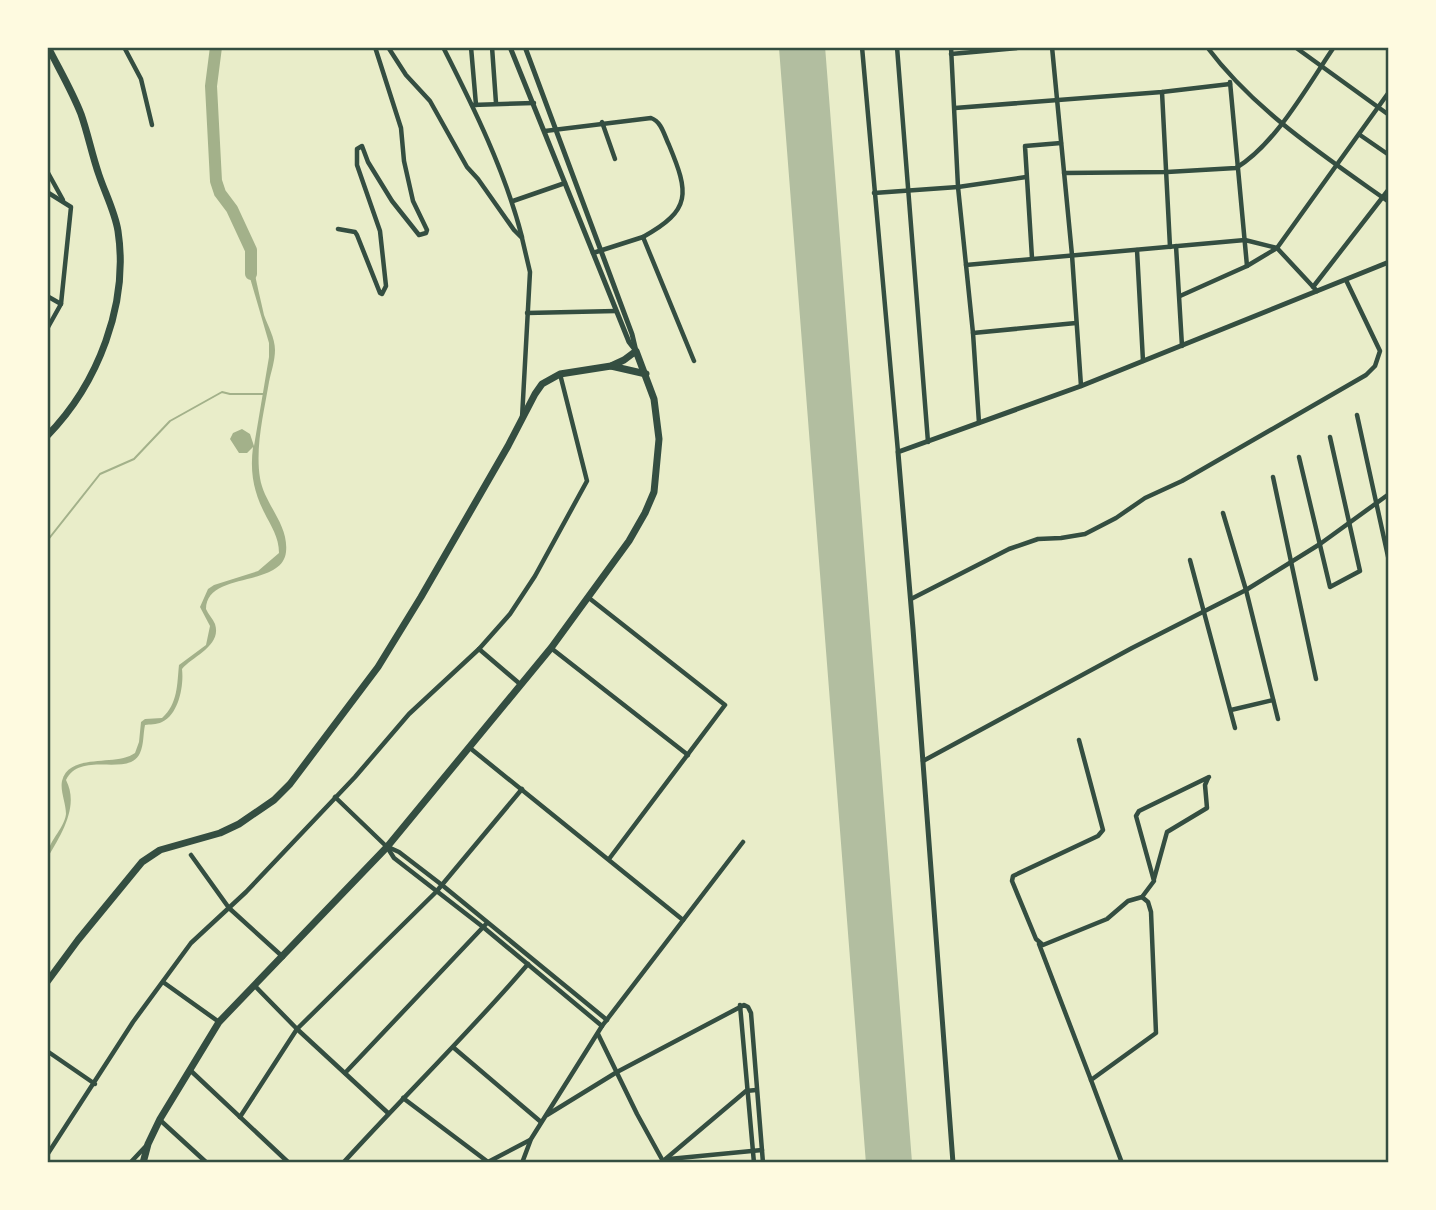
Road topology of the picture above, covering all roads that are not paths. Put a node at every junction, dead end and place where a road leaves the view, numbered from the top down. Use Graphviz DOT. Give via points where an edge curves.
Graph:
graph roads {
  1 [pos="48,47"];
  2 [pos="124,47"];
  3 [pos="375,47"];
  4 [pos="388,47"];
  5 [pos="443,47"];
  6 [pos="471,47"];
  7 [pos="492,47"];
  8 [pos="510,47"];
  9 [pos="525,47"];
  10 [pos="862,47"];
  11 [pos="897,47"];
  12 [pos="951,47"];
  13 [pos="1028,47"];
  14 [pos="1052,47"];
  15 [pos="1207,47"];
  16 [pos="1295,47"];
  17 [pos="1334,47"];
  18 [pos="951,54"];
  19 [pos="1321,66"];
  20 [pos="1229,77"];
  21 [pos="1230,84"];
  22 [pos="1162,92"];
  23 [pos="1389,93"];
  24 [pos="1057,99"];
  25 [pos="496,103"];
  26 [pos="534,103"];
  27 [pos="474,105"];
  28 [pos="1378,107"];
  29 [pos="955,108"];
  30 [pos="1389,115"];
  31 [pos="602,122"];
  32 [pos="1282,124"];
  33 [pos="152,125"];
  34 [pos="554,130"];
  35 [pos="545,131"];
  36 [pos="1360,135"];
  37 [pos="1061,144"];
  38 [pos="1389,155"];
  39 [pos="615,159"];
  40 [pos="1336,165"];
  41 [pos="1236,168"];
  42 [pos="47,171"];
  43 [pos="1167,172"];
  44 [pos="1064,173"];
  45 [pos="1026,177"];
  46 [pos="565,183"];
  47 [pos="958,187"];
  48 [pos="1389,189"];
  49 [pos="909,190"];
  50 [pos="874,193"];
  51 [pos="48,194"];
  52 [pos="1382,197"];
  53 [pos="63,201"];
  54 [pos="513,201"];
  55 [pos="1389,202"];
  56 [pos="338,229"];
  57 [pos="643,237"];
  58 [pos="522,238"];
  59 [pos="1245,240"];
  60 [pos="1173,246"];
  61 [pos="1278,248"];
  62 [pos="1137,250"];
  63 [pos="597,252"];
  64 [pos="1072,255"];
  65 [pos="1032,258"];
  66 [pos="1389,262"];
  67 [pos="966,265"];
  68 [pos="1247,266"];
  69 [pos="1346,280"];
  70 [pos="1315,289"];
  71 [pos="47,296"];
  72 [pos="1180,296"];
  73 [pos="61,304"];
  74 [pos="616,311"];
  75 [pos="527,313"];
  76 [pos="1076,323"];
  77 [pos="47,328"];
  78 [pos="973,333"];
  79 [pos="1182,347"];
  80 [pos="636,351"];
  81 [pos="694,361"];
  82 [pos="1143,362"];
  83 [pos="611,366"];
  84 [pos="560,374"];
  85 [pos="646,374"];
  86 [pos="1081,386"];
  87 [pos="1357,415"];
  88 [pos="522,418"];
  89 [pos="979,424"];
  90 [pos="47,436"];
  91 [pos="1331,437"];
  92 [pos="928,443"];
  93 [pos="898,452"];
  94 [pos="1298,457"];
  95 [pos="1273,477"];
  96 [pos="1389,494"];
  97 [pos="1376,502"];
  98 [pos="1223,513"];
  99 [pos="1348,522"];
  100 [pos="1321,544"];
  101 [pos="1190,559"];
  102 [pos="1389,561"];
  103 [pos="1292,563"];
  104 [pos="1246,590"];
  105 [pos="589,598"];
  106 [pos="911,599"];
  107 [pos="1203,611"];
  108 [pos="551,648"];
  109 [pos="479,649"];
  110 [pos="1316,679"];
  111 [pos="520,684"];
  112 [pos="1273,700"];
  113 [pos="1230,710"];
  114 [pos="1278,719"];
  115 [pos="1235,728"];
  116 [pos="1079,740"];
  117 [pos="470,748"];
  118 [pos="688,755"];
  119 [pos="923,761"];
  120 [pos="522,789"];
  121 [pos="335,797"];
  122 [pos="743,842"];
  123 [pos="387,847"];
  124 [pos="191,855"];
  125 [pos="609,859"];
  126 [pos="1154,881"];
  127 [pos="442,885"];
  128 [pos="436,892"];
  129 [pos="1142,898"];
  130 [pos="229,908"];
  131 [pos="683,920"];
  132 [pos="485,925"];
  133 [pos="1038,943"];
  134 [pos="283,957"];
  135 [pos="532,959"];
  136 [pos="527,965"];
  137 [pos="47,982"];
  138 [pos="163,982"];
  139 [pos="254,985"];
  140 [pos="740,1005"];
  141 [pos="607,1020"];
  142 [pos="219,1022"];
  143 [pos="602,1026"];
  144 [pos="297,1029"];
  145 [pos="598,1034"];
  146 [pos="454,1048"];
  147 [pos="47,1051"];
  148 [pos="190,1070"];
  149 [pos="617,1072"];
  150 [pos="345,1073"];
  151 [pos="1091,1080"];
  152 [pos="94,1084"];
  153 [pos="757,1090"];
  154 [pos="746,1091"];
  155 [pos="403,1098"];
  156 [pos="388,1113"];
  157 [pos="547,1115"];
  158 [pos="240,1117"];
  159 [pos="160,1119"];
  160 [pos="541,1122"];
  161 [pos="531,1139"];
  162 [pos="148,1144"];
  163 [pos="762,1150"];
  164 [pos="753,1152"];
  165 [pos="47,1155"];
  166 [pos="664,1161"];
  167 [pos="488,1162"];
  168 [pos="130,1163"];
  169 [pos="143,1163"];
  170 [pos="207,1163"];
  171 [pos="289,1163"];
  172 [pos="342,1163"];
  173 [pos="522,1163"];
  174 [pos="754,1163"];
  175 [pos="763,1163"];
  176 [pos="953,1163"];
  177 [pos="1122,1163"];
  1 -- 90 [label="highway" via="80,112 118,229 120,255 109,332 72,407"];
  2 -- 33 [label="street" via="141,79"];
  3 -- 56 [label="street" via="401,128 413,201 427,230 419,235 402,216 362,146 357,149 357,165 380,231 386,286 382,294 357,235"];
  4 -- 58 [label="street" via="430,101 467,167"];
  5 -- 27 [label="street"];
  6 -- 27 [label="street"];
  7 -- 25 [label="street"];
  8 -- 26 [label="street"];
  9 -- 34 [label="street"];
  10 -- 50 [label="street"];
  11 -- 49 [label="street"];
  12 -- 18 [label="street"];
  13 -- 18 [label="street"];
  14 -- 24 [label="street"];
  15 -- 20 [label="street"];
  16 -- 19 [label="street"];
  17 -- 19 [label="street"];
  18 -- 29 [label="street"];
  19 -- 28 [label="street"];
  19 -- 32 [label="street"];
  20 -- 21 [label="street"];
  20 -- 32 [label="street"];
  21 -- 22 [label="street"];
  21 -- 41 [label="street"];
  22 -- 24 [label="street"];
  22 -- 43 [label="street"];
  23 -- 28 [label="street"];
  24 -- 29 [label="street"];
  24 -- 37 [label="street"];
  25 -- 26 [label="street"];
  25 -- 27 [label="street"];
  26 -- 35 [label="street"];
  27 -- 54 [label="street"];
  28 -- 30 [label="street"];
  28 -- 36 [label="street"];
  29 -- 47 [label="street"];
  31 -- 34 [label="street"];
  31 -- 39 [label="street"];
  31 -- 57 [label="street" via="656,119 674,157 682,198 669,222"];
  32 -- 40 [label="street"];
  32 -- 41 [label="street"];
  34 -- 35 [label="street"];
  34 -- 63 [label="street"];
  35 -- 46 [label="street"];
  36 -- 38 [label="street"];
  36 -- 40 [label="street"];
  37 -- 44 [label="street"];
  37 -- 45 [label="street" via="1025,146"];
  40 -- 52 [label="street"];
  40 -- 61 [label="street"];
  41 -- 43 [label="street"];
  41 -- 59 [label="street"];
  42 -- 53 [label="street"];
  43 -- 44 [label="street"];
  43 -- 60 [label="street"];
  44 -- 64 [label="street"];
  45 -- 47 [label="street"];
  45 -- 65 [label="street"];
  46 -- 54 [label="street"];
  46 -- 63 [label="street"];
  47 -- 49 [label="street"];
  47 -- 67 [label="street"];
  48 -- 52 [label="street"];
  49 -- 50 [label="street"];
  49 -- 92 [label="street"];
  50 -- 93 [label="street"];
  51 -- 53 [label="street"];
  52 -- 55 [label="street"];
  52 -- 70 [label="street"];
  53 -- 73 [label="street" via="71,207"];
  54 -- 58 [label="street"];
  57 -- 63 [label="street"];
  57 -- 81 [label="street"];
  58 -- 75 [label="street" via="530,272"];
  59 -- 60 [label="street"];
  59 -- 61 [label="street"];
  59 -- 68 [label="street"];
  60 -- 62 [label="street"];
  60 -- 72 [label="street"];
  61 -- 68 [label="street"];
  61 -- 70 [label="street"];
  62 -- 64 [label="street"];
  62 -- 82 [label="street"];
  63 -- 74 [label="street"];
  63 -- 80 [label="street"];
  64 -- 65 [label="street"];
  64 -- 76 [label="street"];
  65 -- 67 [label="street"];
  66 -- 69 [label="street"];
  67 -- 78 [label="street"];
  68 -- 72 [label="street"];
  69 -- 70 [label="street"];
  69 -- 106 [label="street" via="1380,351 1366,375 1145,498 1116,519 1084,534 1038,539 1009,549"];
  70 -- 79 [label="street"];
  71 -- 73 [label="street"];
  72 -- 79 [label="street"];
  73 -- 77 [label="street"];
  74 -- 75 [label="street"];
  74 -- 80 [label="street"];
  75 -- 88 [label="street"];
  76 -- 78 [label="street"];
  76 -- 86 [label="street"];
  78 -- 89 [label="street"];
  79 -- 82 [label="street"];
  80 -- 83 [label="highway"];
  80 -- 85 [label="highway"];
  82 -- 86 [label="street"];
  83 -- 84 [label="highway"];
  83 -- 85 [label="highway"];
  84 -- 88 [label="highway" via="542,384"];
  84 -- 109 [label="street" via="587,481 529,585"];
  85 -- 105 [label="highway" via="659,439 654,492 629,541"];
  86 -- 89 [label="street"];
  87 -- 97 [label="street"];
  88 -- 137 [label="highway" via="385,655 290,784 239,824 149,856"];
  89 -- 92 [label="street"];
  91 -- 99 [label="street"];
  92 -- 93 [label="street"];
  93 -- 106 [label="street"];
  94 -- 100 [label="street"];
  95 -- 103 [label="street"];
  96 -- 97 [label="street"];
  97 -- 99 [label="street"];
  97 -- 102 [label="street"];
  98 -- 104 [label="street"];
  99 -- 100 [label="street"];
  99 -- 100 [label="street" via="1360,571 1331,587"];
  100 -- 103 [label="street"];
  101 -- 107 [label="street"];
  103 -- 104 [label="street"];
  103 -- 110 [label="street"];
  104 -- 107 [label="street"];
  104 -- 112 [label="street"];
  105 -- 108 [label="highway"];
  105 -- 118 [label="street" via="725,705"];
  106 -- 119 [label="street"];
  107 -- 113 [label="street"];
  107 -- 119 [label="street"];
  108 -- 111 [label="highway"];
  108 -- 118 [label="street"];
  109 -- 111 [label="street"];
  109 -- 121 [label="street" via="425,698"];
  111 -- 117 [label="highway"];
  112 -- 113 [label="street"];
  112 -- 114 [label="street"];
  113 -- 115 [label="street"];
  116 -- 133 [label="street" via="1103,830 1013,876"];
  117 -- 120 [label="street"];
  117 -- 123 [label="highway"];
  118 -- 125 [label="street"];
  119 -- 176 [label="street"];
  120 -- 125 [label="street"];
  120 -- 127 [label="street"];
  121 -- 123 [label="street"];
  121 -- 130 [label="street"];
  122 -- 131 [label="street"];
  123 -- 127 [label="street"];
  123 -- 128 [label="street"];
  123 -- 134 [label="highway"];
  124 -- 130 [label="street"];
  125 -- 131 [label="street"];
  126 -- 126 [label="street" via="1167,832 1207,808 1209,777 1136,816"];
  126 -- 129 [label="street"];
  127 -- 128 [label="street"];
  127 -- 132 [label="street"];
  128 -- 132 [label="street"];
  128 -- 144 [label="street"];
  129 -- 133 [label="street" via="1128,901 1107,919 1043,945"];
  129 -- 151 [label="street" via="1151,912 1156,1033"];
  130 -- 134 [label="street"];
  130 -- 138 [label="street" via="191,943"];
  131 -- 141 [label="street"];
  132 -- 135 [label="street"];
  132 -- 136 [label="street"];
  132 -- 150 [label="street"];
  133 -- 151 [label="street"];
  134 -- 139 [label="highway"];
  135 -- 136 [label="street"];
  135 -- 141 [label="street"];
  136 -- 143 [label="street"];
  136 -- 146 [label="street"];
  138 -- 142 [label="street"];
  138 -- 152 [label="street"];
  139 -- 142 [label="highway"];
  139 -- 144 [label="street"];
  140 -- 149 [label="street"];
  140 -- 153 [label="street" via="751,1013"];
  140 -- 154 [label="street"];
  141 -- 143 [label="street"];
  142 -- 148 [label="highway"];
  143 -- 145 [label="street"];
  144 -- 150 [label="street"];
  144 -- 158 [label="street"];
  145 -- 149 [label="street"];
  145 -- 157 [label="street"];
  146 -- 155 [label="street"];
  146 -- 160 [label="street"];
  147 -- 152 [label="street"];
  148 -- 158 [label="street"];
  148 -- 159 [label="highway"];
  149 -- 157 [label="street"];
  149 -- 166 [label="street"];
  150 -- 156 [label="street"];
  151 -- 177 [label="street"];
  152 -- 165 [label="street"];
  153 -- 154 [label="street"];
  153 -- 163 [label="street"];
  154 -- 164 [label="street"];
  154 -- 166 [label="street"];
  155 -- 156 [label="street"];
  155 -- 167 [label="street"];
  156 -- 172 [label="street"];
  157 -- 160 [label="street"];
  158 -- 171 [label="street"];
  159 -- 162 [label="highway"];
  159 -- 170 [label="street"];
  160 -- 161 [label="street"];
  161 -- 167 [label="street"];
  161 -- 173 [label="street"];
  162 -- 168 [label="street"];
  162 -- 169 [label="highway"];
  163 -- 164 [label="street"];
  163 -- 175 [label="street"];
  164 -- 166 [label="street"];
  164 -- 174 [label="street"];
}
